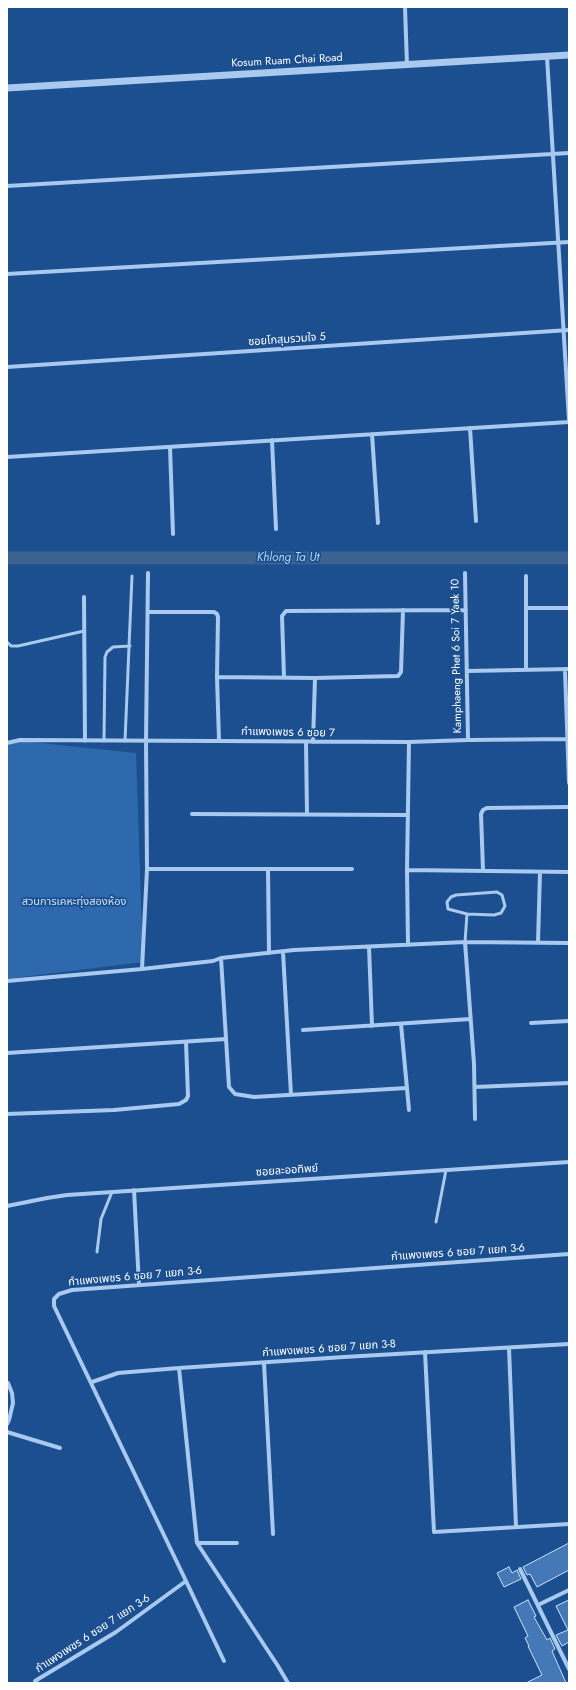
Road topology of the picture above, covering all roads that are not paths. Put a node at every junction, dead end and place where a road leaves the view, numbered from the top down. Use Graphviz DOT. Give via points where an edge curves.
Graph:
graph roads {
  1 [pos="406,7"];
  2 [pos="569,56"];
  3 [pos="547,57"];
  4 [pos="406,65"];
  5 [pos="7,88"];
  6 [pos="553,154"];
  7 [pos="569,154"];
  8 [pos="7,186"];
  9 [pos="569,242"];
  10 [pos="558,243"];
  11 [pos="7,274"];
  12 [pos="569,330"];
  13 [pos="564,331"];
  14 [pos="7,367"];
  15 [pos="569,421"];
  16 [pos="470,428"];
  17 [pos="372,434"];
  18 [pos="272,440"];
  19 [pos="170,447"];
  20 [pos="7,457"];
  21 [pos="476,521"];
  22 [pos="378,523"];
  23 [pos="276,529"];
  24 [pos="173,534"];
  25 [pos="148,573"];
  26 [pos="465,573"];
  27 [pos="132,576"];
  28 [pos="526,576"];
  29 [pos="84,597"];
  30 [pos="526,608"];
  31 [pos="569,608"];
  32 [pos="403,610"];
  33 [pos="466,610"];
  34 [pos="148,612"];
  35 [pos="84,631"];
  36 [pos="7,642"];
  37 [pos="130,646"];
  38 [pos="567,669"];
  39 [pos="526,670"];
  40 [pos="467,671"];
  41 [pos="218,677"];
  42 [pos="284,677"];
  43 [pos="315,678"];
  44 [pos="568,739"];
  45 [pos="86,740"];
  46 [pos="219,740"];
  47 [pos="468,740"];
  48 [pos="104,741"];
  49 [pos="125,741"];
  50 [pos="146,741"];
  51 [pos="306,742"];
  52 [pos="313,742"];
  53 [pos="409,742"];
  54 [pos="7,743"];
  55 [pos="569,783"];
  56 [pos="569,807"];
  57 [pos="192,814"];
  58 [pos="307,814"];
  59 [pos="408,815"];
  60 [pos="148,869"];
  61 [pos="268,869"];
  62 [pos="352,869"];
  63 [pos="407,870"];
  64 [pos="483,870"];
  65 [pos="540,872"];
  66 [pos="569,872"];
  67 [pos="467,914"];
  68 [pos="465,942"];
  69 [pos="569,943"];
  70 [pos="538,944"];
  71 [pos="408,945"];
  72 [pos="369,947"];
  73 [pos="283,952"];
  74 [pos="269,953"];
  75 [pos="221,958"];
  76 [pos="142,969"];
  77 [pos="7,981"];
  78 [pos="470,1019"];
  79 [pos="569,1021"];
  80 [pos="531,1022"];
  81 [pos="401,1024"];
  82 [pos="372,1026"];
  83 [pos="303,1030"];
  84 [pos="226,1039"];
  85 [pos="186,1042"];
  86 [pos="7,1053"];
  87 [pos="569,1083"];
  88 [pos="475,1087"];
  89 [pos="407,1088"];
  90 [pos="291,1094"];
  91 [pos="409,1110"];
  92 [pos="7,1114"];
  93 [pos="475,1119"];
  94 [pos="569,1162"];
  95 [pos="446,1170"];
  96 [pos="134,1190"];
  97 [pos="112,1192"];
  98 [pos="7,1206"];
  99 [pos="436,1222"];
  100 [pos="97,1252"];
  101 [pos="569,1254"];
  102 [pos="139,1285"];
  103 [pos="569,1344"];
  104 [pos="509,1348"];
  105 [pos="424,1352"];
  106 [pos="264,1363"];
  107 [pos="179,1368"];
  108 [pos="92,1382"];
  109 [pos="8,1383"];
  110 [pos="7,1424"];
  111 [pos="7,1432"];
  112 [pos="60,1448"];
  113 [pos="569,1524"];
  114 [pos="516,1527"];
  115 [pos="273,1534"];
  116 [pos="197,1543"];
  117 [pos="237,1544"];
  118 [pos="520,1568"];
  119 [pos="186,1582"];
  120 [pos="569,1590"];
  121 [pos="538,1605"];
  122 [pos="224,1661"];
  123 [pos="569,1669"];
  124 [pos="35,1682"];
  125 [pos="288,1683"];
  1 -- 4 [label="street"];
  2 -- 3 [label="street, Kosum Ruam Chai Road"];
  3 -- 4 [label="street, Kosum Ruam Chai Road"];
  3 -- 6 [label="street"];
  4 -- 5 [label="street, Kosum Ruam Chai Road"];
  6 -- 7 [label="street"];
  6 -- 8 [label="street"];
  6 -- 10 [label="street"];
  9 -- 10 [label="street"];
  10 -- 11 [label="street"];
  10 -- 13 [label="street"];
  12 -- 13 [label="street, ซอยโกสุมรวมใจ 5"];
  13 -- 14 [label="street, ซอยโกสุมรวมใจ 5"];
  13 -- 15 [label="street"];
  15 -- 16 [label="street"];
  16 -- 17 [label="street"];
  16 -- 21 [label="street"];
  17 -- 18 [label="street"];
  17 -- 22 [label="street"];
  18 -- 19 [label="street"];
  18 -- 23 [label="street"];
  19 -- 20 [label="street"];
  19 -- 24 [label="street"];
  25 -- 34 [label="street"];
  26 -- 33 [label="street, Kamphaeng Phet 6 Soi 7 Yaek 10"];
  27 -- 37 [label="lane"];
  28 -- 30 [label="street"];
  29 -- 35 [label="street"];
  30 -- 31 [label="street"];
  30 -- 39 [label="street"];
  32 -- 33 [label="street"];
  32 -- 42 [label="street" via="283,613"];
  32 -- 43 [label="street" via="401,672 398,676"];
  33 -- 40 [label="street, Kamphaeng Phet 6 Soi 7 Yaek 10"];
  34 -- 41 [label="street" via="217,614"];
  34 -- 50 [label="street"];
  35 -- 36 [label="lane" via="18,646 11,646"];
  35 -- 45 [label="street"];
  37 -- 48 [label="lane" via="113,647 105,657"];
  37 -- 49 [label="lane"];
  38 -- 39 [label="street"];
  38 -- 44 [label="street"];
  39 -- 40 [label="street"];
  40 -- 47 [label="street, Kamphaeng Phet 6 Soi 7 Yaek 10"];
  41 -- 42 [label="street"];
  41 -- 46 [label="street"];
  42 -- 43 [label="street"];
  43 -- 52 [label="street"];
  44 -- 47 [label="street, กำแพงเพชร 6 ซอย 7"];
  44 -- 55 [label="street"];
  45 -- 48 [label="street, กำแพงเพชร 6 ซอย 7"];
  45 -- 54 [label="street, กำแพงเพชร 6 ซอย 7" via="20,740"];
  46 -- 50 [label="street, กำแพงเพชร 6 ซอย 7"];
  46 -- 51 [label="street, กำแพงเพชร 6 ซอย 7"];
  47 -- 53 [label="street, กำแพงเพชร 6 ซอย 7"];
  48 -- 49 [label="street, กำแพงเพชร 6 ซอย 7"];
  49 -- 50 [label="street, กำแพงเพชร 6 ซอย 7"];
  50 -- 60 [label="street"];
  51 -- 52 [label="street, กำแพงเพชร 6 ซอย 7"];
  51 -- 58 [label="street"];
  52 -- 53 [label="street, กำแพงเพชร 6 ซอย 7"];
  53 -- 59 [label="street"];
  56 -- 64 [label="street" via="483,810"];
  57 -- 58 [label="street"];
  58 -- 59 [label="street"];
  59 -- 63 [label="street"];
  60 -- 61 [label="street"];
  60 -- 76 [label="street"];
  61 -- 62 [label="street"];
  61 -- 74 [label="street"];
  63 -- 64 [label="street"];
  63 -- 71 [label="street"];
  64 -- 65 [label="street"];
  65 -- 66 [label="street"];
  65 -- 70 [label="street"];
  67 -- 67 [label="lane" via="448,909 447,902 451,897 497,892 502,895 505,906 501,913"];
  67 -- 68 [label="lane"];
  68 -- 70 [label="street"];
  68 -- 71 [label="street"];
  68 -- 78 [label="street"];
  69 -- 70 [label="street"];
  71 -- 72 [label="street"];
  72 -- 73 [label="street"];
  72 -- 82 [label="street"];
  73 -- 74 [label="street"];
  73 -- 90 [label="street"];
  74 -- 75 [label="street"];
  75 -- 76 [label="street"];
  75 -- 84 [label="street"];
  76 -- 77 [label="street"];
  78 -- 81 [label="street"];
  78 -- 88 [label="street"];
  79 -- 80 [label="street"];
  81 -- 82 [label="street"];
  81 -- 89 [label="street"];
  82 -- 83 [label="street"];
  84 -- 85 [label="street"];
  84 -- 90 [label="street" via="231,1092 254,1097"];
  85 -- 86 [label="street"];
  85 -- 92 [label="street" via="188,1096 179,1104 114,1110"];
  87 -- 88 [label="street"];
  88 -- 93 [label="street"];
  89 -- 90 [label="street"];
  89 -- 91 [label="street"];
  94 -- 95 [label="street, ซอยละออทิพย์"];
  95 -- 96 [label="street, ซอยละออทิพย์"];
  95 -- 99 [label="lane"];
  96 -- 97 [label="street, ซอยละออทิพย์"];
  96 -- 102 [label="street"];
  97 -- 98 [label="street, ซอยละออทิพย์" via="47,1198"];
  97 -- 100 [label="lane" via="101,1219"];
  101 -- 102 [label="street, กำแพงเพชร 6 ซอย 7 แยก 3-6"];
  102 -- 108 [label="street, กำแพงเพชร 6 ซอย 7 แยก 3-6" via="65,1291 54,1299 54,1306"];
  103 -- 104 [label="street, กำแพงเพชร 6 ซอย 7 แยก 3-8"];
  104 -- 105 [label="street, กำแพงเพชร 6 ซอย 7 แยก 3-8"];
  104 -- 114 [label="street"];
  105 -- 106 [label="street, กำแพงเพชร 6 ซอย 7 แยก 3-8"];
  105 -- 114 [label="street" via="434,1532"];
  106 -- 107 [label="street, กำแพงเพชร 6 ซอย 7 แยก 3-8"];
  106 -- 115 [label="street"];
  107 -- 108 [label="street, กำแพงเพชร 6 ซอย 7 แยก 3-8" via="118,1373"];
  107 -- 116 [label="street"];
  108 -- 119 [label="street, กำแพงเพชร 6 ซอย 7 แยก 3-6"];
  109 -- 110 [label="street" via="13,1403"];
  111 -- 112 [label="street"];
  113 -- 114 [label="street"];
  116 -- 117 [label="street"];
  116 -- 125 [label="street"];
  118 -- 121 [label="street"];
  119 -- 122 [label="street"];
  119 -- 124 [label="street, กำแพงเพชร 6 ซอย 7 แยก 3-6" via="116,1632"];
  120 -- 121 [label="street"];
  121 -- 123 [label="street"];
}
